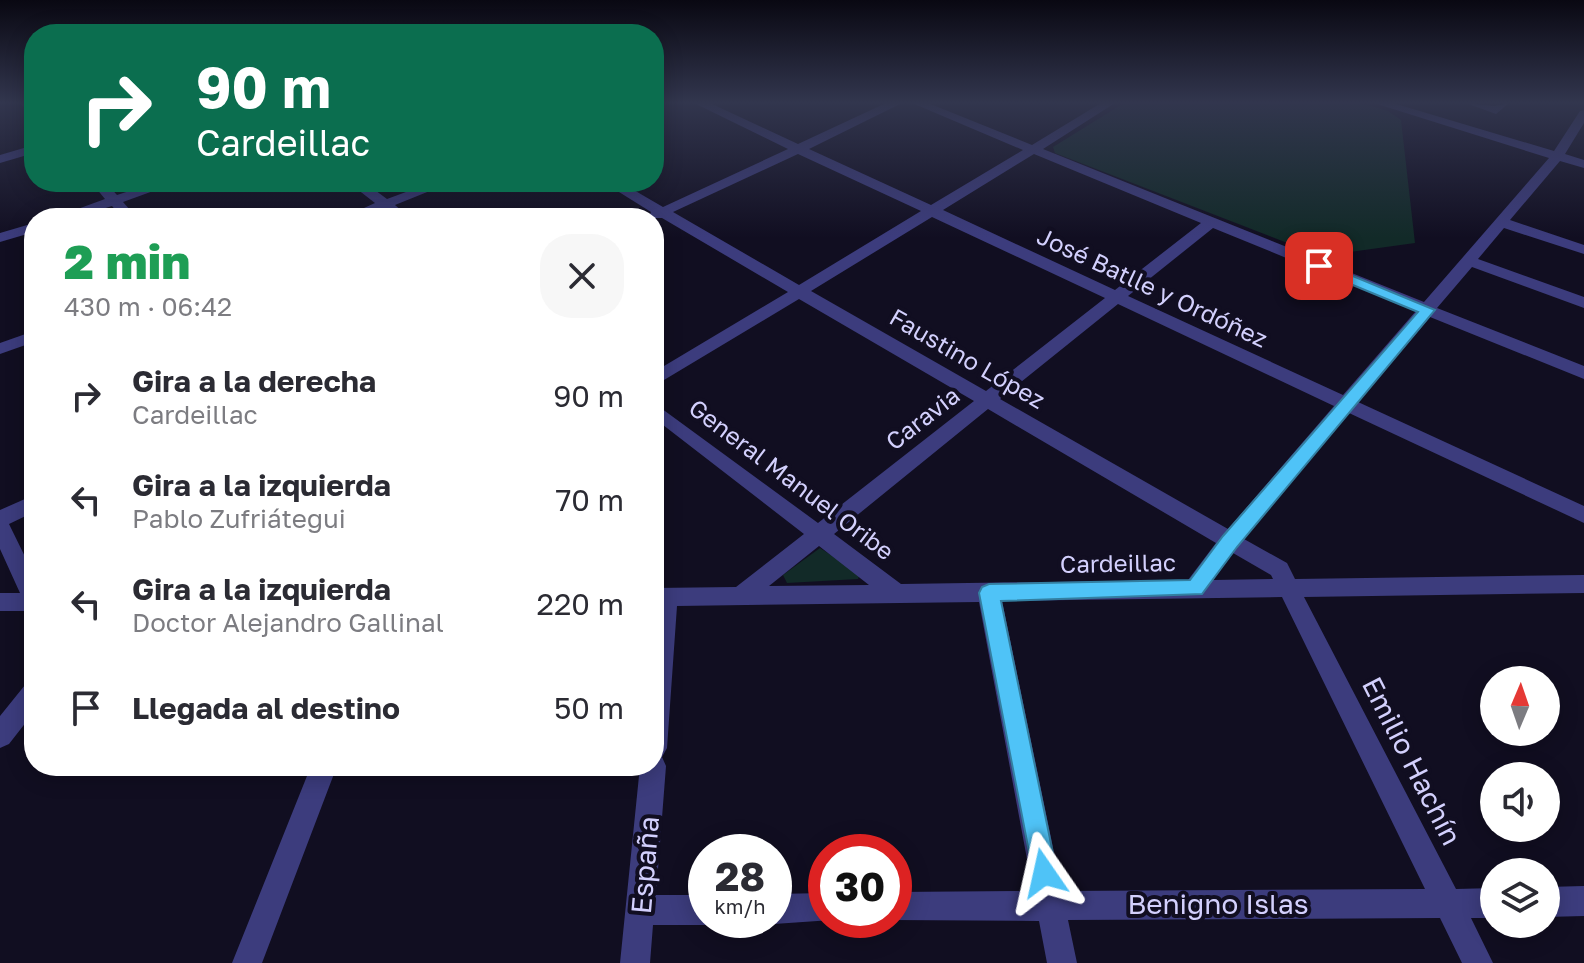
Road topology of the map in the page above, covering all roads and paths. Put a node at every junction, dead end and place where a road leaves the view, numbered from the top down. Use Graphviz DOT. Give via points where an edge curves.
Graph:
graph roads {
  1 [pos="1533,148"];
  2 [pos="1562,148"];
  3 [pos="797,149"];
  4 [pos="1031,149"];
  5 [pos="24,152"];
  6 [pos="1557,156"];
  7 [pos="0,159"];
  8 [pos="1584,164"];
  9 [pos="107,192"];
  10 [pos="139,192"];
  11 [pos="368,192"];
  12 [pos="419,192"];
  13 [pos="624,192"];
  14 [pos="114,200"];
  15 [pos="385,205"];
  16 [pos="90,208"];
  17 [pos="121,208"];
  18 [pos="377,208"];
  19 [pos="389,208"];
  20 [pos="646,208"];
  21 [pos="664,211"];
  22 [pos="931,211"];
  23 [pos="664,219"];
  24 [pos="1211,222"];
  25 [pos="1501,222"];
  26 [pos="24,230"];
  27 [pos="0,238"];
  28 [pos="1584,250"];
  29 [pos="1468,260"];
  30 [pos="799,291"];
  31 [pos="1115,296"];
  32 [pos="1584,303"];
  33 [pos="1428,310"];
  34 [pos="24,340"];
  35 [pos="0,349"];
  36 [pos="1584,373"];
  37 [pos="664,374"];
  38 [pos="986,400"];
  39 [pos="1347,406"];
  40 [pos="664,417"];
  41 [pos="24,508"];
  42 [pos="1584,515"];
  43 [pos="0,519"];
  44 [pos="0,526"];
  45 [pos="817,532"];
  46 [pos="1230,541"];
  47 [pos="24,579"];
  48 [pos="1584,584"];
  49 [pos="1195,588"];
  50 [pos="1289,589"];
  51 [pos="896,593"];
  52 [pos="989,593"];
  53 [pos="742,595"];
  54 [pos="664,597"];
  55 [pos="24,601"];
  56 [pos="0,602"];
  57 [pos="24,706"];
  58 [pos="0,736"];
  59 [pos="320,776"];
  60 [pos="652,776"];
  61 [pos="1584,901"];
  62 [pos="1560,902"];
  63 [pos="1480,903"];
  64 [pos="1448,904"];
  65 [pos="1050,905"];
  66 [pos="912,907"];
  67 [pos="641,910"];
  68 [pos="688,910"];
  69 [pos="247,963"];
  70 [pos="635,963"];
  71 [pos="1062,963"];
  72 [pos="1478,963"];
  1 -- 6 [label="street"];
  2 -- 6 [label="street"];
  3 -- 21 [label="street"];
  3 -- 22 [label="street, José Batlle y Ordóñez"];
  4 -- 22 [label="street"];
  4 -- 24 [label="street"];
  5 -- 7 [label="street"];
  6 -- 8 [label="street"];
  6 -- 25 [label="street"];
  9 -- 14 [label="street"];
  10 -- 14 [label="street"];
  11 -- 15 [label="street"];
  12 -- 15 [label="street"];
  13 -- 20 [label="street, Faustino López"];
  14 -- 16 [label="street"];
  14 -- 17 [label="street"];
  15 -- 18 [label="street"];
  15 -- 19 [label="street"];
  22 -- 30 [label="street"];
  22 -- 31 [label="street, José Batlle y Ordóñez"];
  23 -- 30 [label="street, Faustino López"];
  24 -- 31 [label="street, Caravia"];
  24 -- 33 [label="street"];
  25 -- 28 [label="street"];
  25 -- 29 [label="street"];
  26 -- 27 [label="street"];
  29 -- 32 [label="street"];
  29 -- 33 [label="street"];
  30 -- 37 [label="street"];
  30 -- 38 [label="street, Faustino López"];
  31 -- 38 [label="street, Caravia"];
  31 -- 39 [label="street, José Batlle y Ordóñez"];
  33 -- 36 [label="street"];
  33 -- 39 [label="street"];
  34 -- 35 [label="street"];
  38 -- 45 [label="street, Caravia"];
  38 -- 46 [label="street, Faustino López"];
  39 -- 42 [label="street, José Batlle y Ordóñez"];
  39 -- 46 [label="street"];
  40 -- 45 [label="street, General Manuel Oribe"];
  41 -- 43 [label="street"];
  44 -- 47 [label="street"];
  45 -- 51 [label="street, General Manuel Oribe"];
  45 -- 53 [label="street, Caravia"];
  46 -- 49 [label="street"];
  46 -- 50 [label="street, Faustino López" via="1279,569"];
  48 -- 50 [label="street, Cardeillac"];
  49 -- 50 [label="street, Cardeillac"];
  49 -- 52 [label="street, Cardeillac"];
  50 -- 64 [label="street, Emilio Hachín"];
  51 -- 52 [label="street, Cardeillac"];
  51 -- 53 [label="street, Cardeillac"];
  52 -- 65 [label="street"];
  53 -- 54 [label="street, Cardeillac"];
  55 -- 56 [label="street"];
  57 -- 58 [label="street"];
  59 -- 69 [label="street"];
  60 -- 67 [label="street, España"];
  61 -- 62 [label="street"];
  63 -- 64 [label="street, Benigno Islas"];
  64 -- 65 [label="street, Benigno Islas"];
  64 -- 72 [label="street, Emilio Hachín"];
  65 -- 66 [label="street, Benigno Islas"];
  65 -- 71 [label="street"];
  67 -- 68 [label="street"];
  67 -- 70 [label="street, España"];
}
